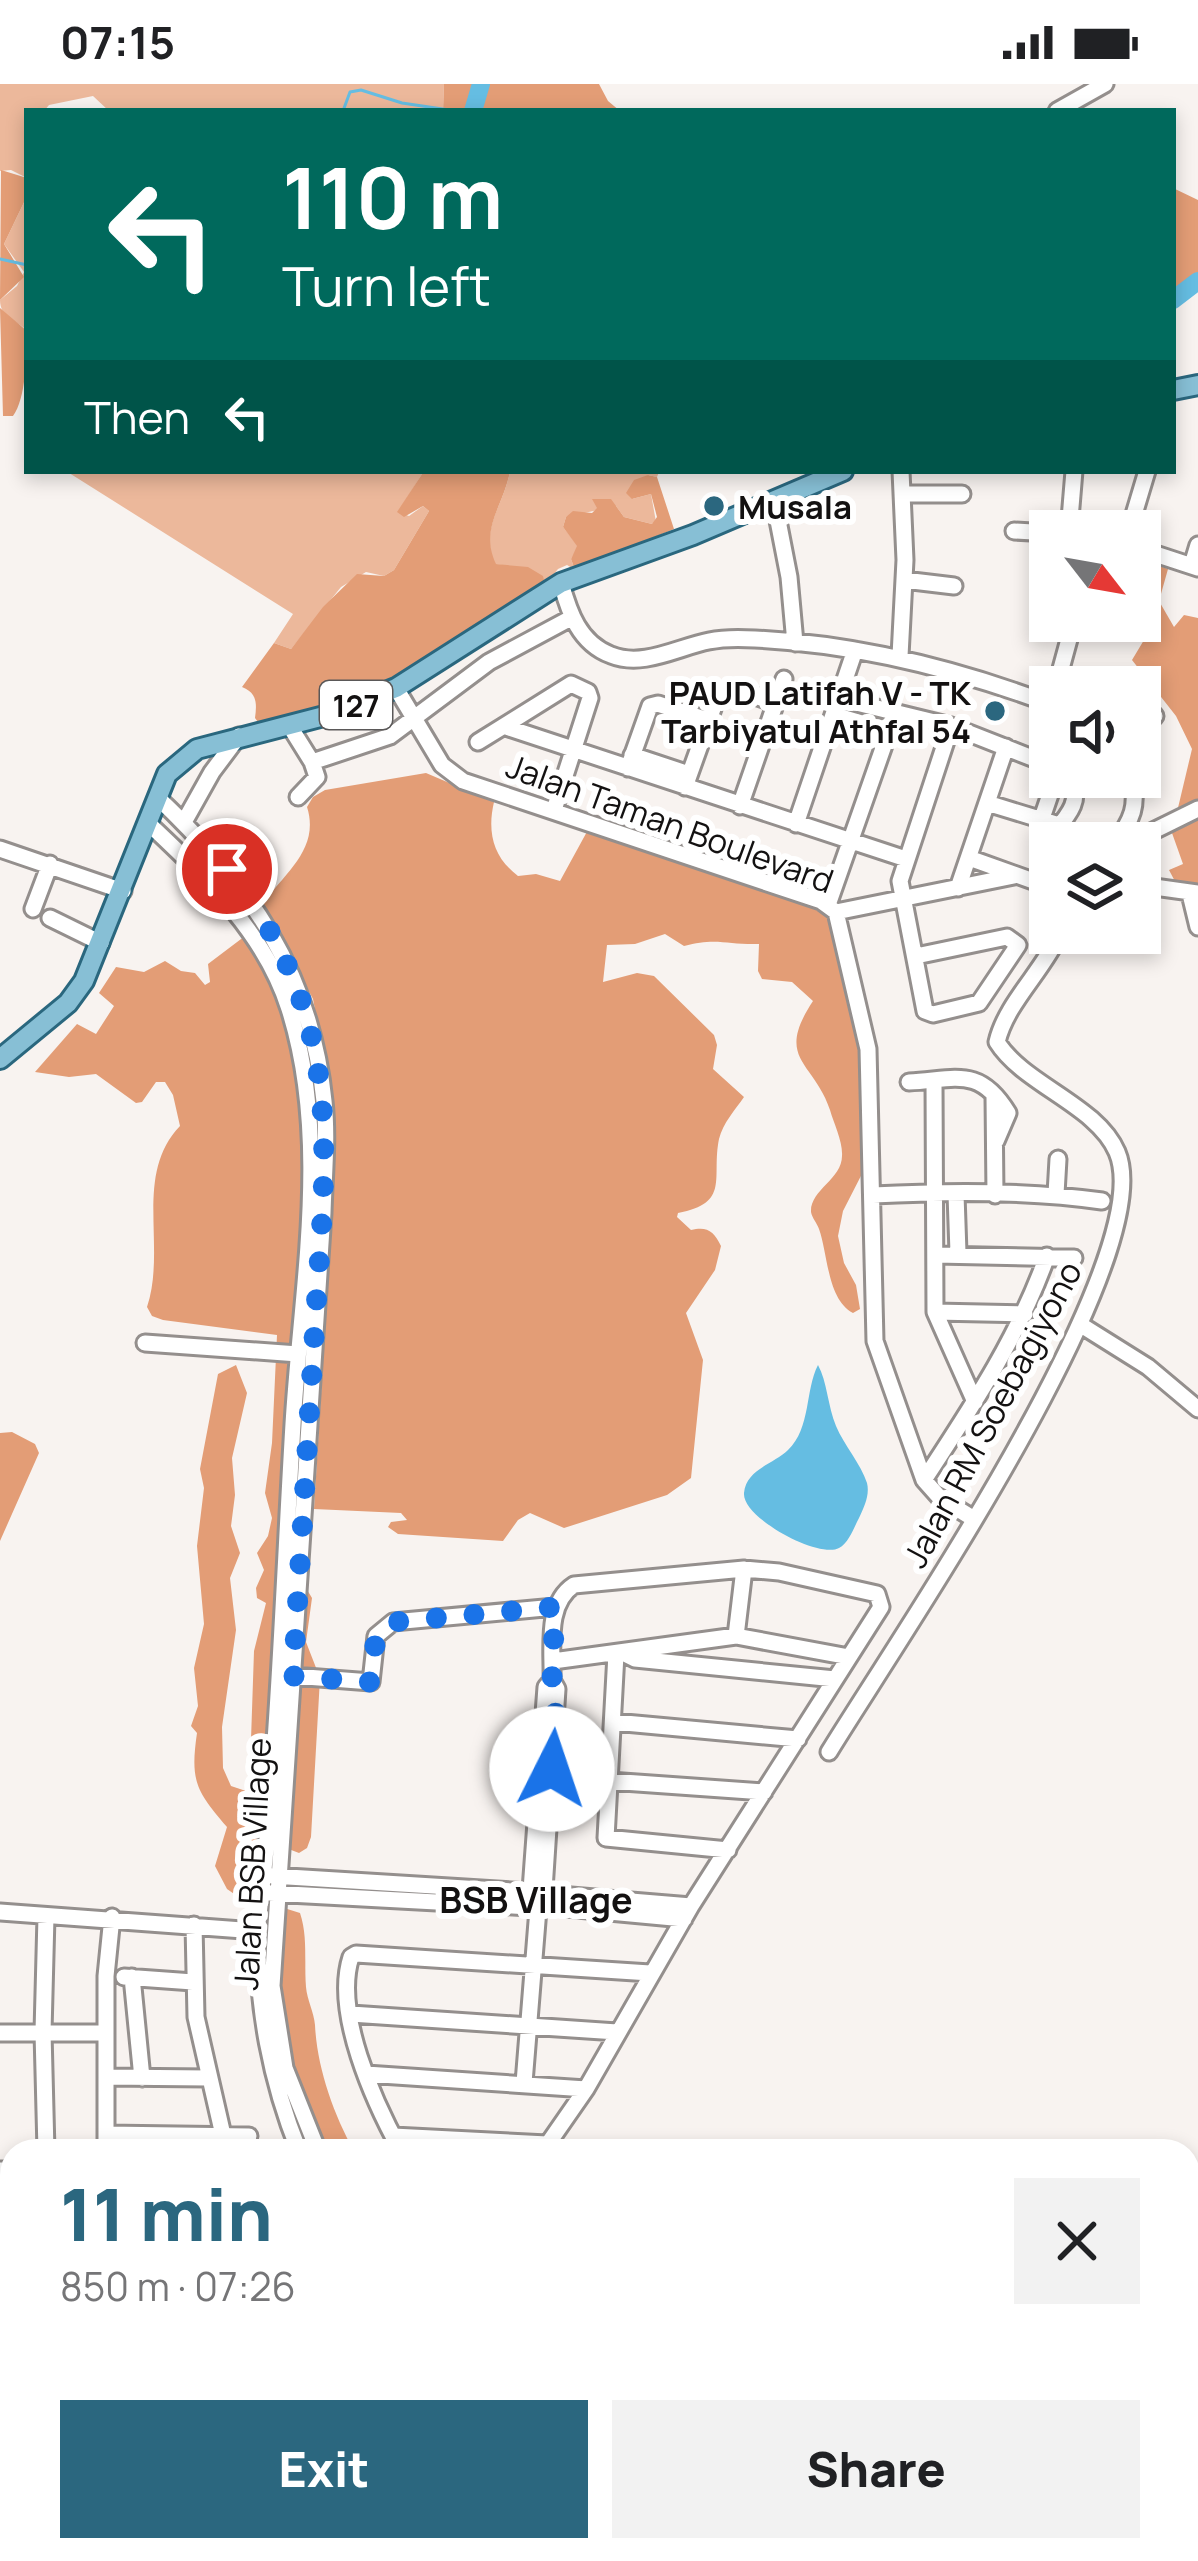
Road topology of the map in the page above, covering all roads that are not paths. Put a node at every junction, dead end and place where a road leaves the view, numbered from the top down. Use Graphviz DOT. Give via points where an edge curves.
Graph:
graph roads {
  1 [pos="1105,84"];
  2 [pos="1062,108"];
  3 [pos="836,474"];
  4 [pos="901,474"];
  5 [pos="1074,474"];
  6 [pos="1147,474"];
  7 [pos="903,494"];
  8 [pos="962,494"];
  9 [pos="774,500"];
  10 [pos="1071,510"];
  11 [pos="1136,510"];
  12 [pos="1014,531"];
  13 [pos="1029,532"];
  14 [pos="1198,545"];
  15 [pos="1161,556"];
  16 [pos="1195,567"];
  17 [pos="904,580"];
  18 [pos="561,583"];
  19 [pos="954,586"];
  20 [pos="571,619"];
  21 [pos="472,637"];
  22 [pos="795,644"];
  23 [pos="855,650"];
  24 [pos="900,656"];
  25 [pos="489,662"];
  26 [pos="784,679"];
  27 [pos="396,688"];
  28 [pos="1029,696"];
  29 [pos="776,703"];
  30 [pos="837,707"];
  31 [pos="895,714"];
  32 [pos="415,719"];
  33 [pos="707,720"];
  34 [pos="289,725"];
  35 [pos="951,726"];
  36 [pos="506,727"];
  37 [pos="889,731"];
  38 [pos="239,736"];
  39 [pos="478,742"];
  40 [pos="1006,747"];
  41 [pos="573,749"];
  42 [pos="1029,756"];
  43 [pos="312,761"];
  44 [pos="630,762"];
  45 [pos="687,780"];
  46 [pos="158,797"];
  47 [pos="298,797"];
  48 [pos="1076,798"];
  49 [pos="987,803"];
  50 [pos="740,806"];
  51 [pos="1198,809"];
  52 [pos="554,810"];
  53 [pos="184,822"];
  54 [pos="1047,822"];
  55 [pos="1051,822"];
  56 [pos="148,823"];
  57 [pos="796,824"];
  58 [pos="1161,827"];
  59 [pos="850,842"];
  60 [pos="0,849"];
  61 [pos="969,858"];
  62 [pos="906,860"];
  63 [pos="50,865"];
  64 [pos="1014,876"];
  65 [pos="1029,881"];
  66 [pos="958,888"];
  67 [pos="1161,888"];
  68 [pos="123,891"];
  69 [pos="1194,894"];
  70 [pos="903,899"];
  71 [pos="832,908"];
  72 [pos="33,909"];
  73 [pos="50,918"];
  74 [pos="1198,926"];
  75 [pos="997,940"];
  76 [pos="101,944"];
  77 [pos="1050,954"];
  78 [pos="916,956"];
  79 [pos="1004,968"];
  80 [pos="0,1059"];
  81 [pos="934,1081"];
  82 [pos="909,1082"];
  83 [pos="1058,1159"];
  84 [pos="936,1191"];
  85 [pos="956,1194"];
  86 [pos="995,1195"];
  87 [pos="1056,1195"];
  88 [pos="873,1196"];
  89 [pos="1102,1201"];
  90 [pos="958,1253"];
  91 [pos="936,1255"];
  92 [pos="1047,1256"];
  93 [pos="1074,1258"];
  94 [pos="935,1312"];
  95 [pos="997,1314"];
  96 [pos="1025,1314"];
  97 [pos="1081,1325"];
  98 [pos="145,1343"];
  99 [pos="1006,1348"];
  100 [pos="298,1354"];
  101 [pos="975,1402"];
  102 [pos="1198,1408"];
  103 [pos="924,1480"];
  104 [pos="974,1519"];
  105 [pos="744,1568"];
  106 [pos="555,1607"];
  107 [pos="736,1636"];
  108 [pos="620,1654"];
  109 [pos="850,1657"];
  110 [pos="553,1661"];
  111 [pos="293,1676"];
  112 [pos="836,1679"];
  113 [pos="614,1722"];
  114 [pos="798,1739"];
  115 [pos="829,1752"];
  116 [pos="609,1781"];
  117 [pos="764,1792"];
  118 [pos="728,1850"];
  119 [pos="269,1885"];
  120 [pos="538,1898"];
  121 [pos="0,1912"];
  122 [pos="688,1913"];
  123 [pos="46,1916"];
  124 [pos="112,1917"];
  125 [pos="194,1925"];
  126 [pos="257,1931"];
  127 [pos="533,1965"];
  128 [pos="650,1973"];
  129 [pos="106,1976"];
  130 [pos="132,1977"];
  131 [pos="193,1982"];
  132 [pos="350,2014"];
  133 [pos="529,2024"];
  134 [pos="43,2032"];
  135 [pos="106,2032"];
  136 [pos="617,2032"];
  137 [pos="0,2033"];
  138 [pos="366,2074"];
  139 [pos="106,2077"];
  140 [pos="142,2078"];
  141 [pos="208,2078"];
  142 [pos="524,2083"];
  143 [pos="586,2089"];
  144 [pos="223,2135"];
  145 [pos="249,2136"];
  146 [pos="46,2139"];
  147 [pos="106,2139"];
  148 [pos="156,2139"];
  149 [pos="295,2139"];
  150 [pos="312,2139"];
  151 [pos="395,2139"];
  152 [pos="551,2139"];
  1 -- 2 [label="street"];
  3 -- 9 [label="main road, 127"];
  4 -- 7 [label="street"];
  5 -- 10 [label="street"];
  6 -- 11 [label="street"];
  7 -- 8 [label="street"];
  7 -- 17 [label="street"];
  9 -- 18 [label="main road, 127"];
  9 -- 22 [label="street"];
  12 -- 13 [label="street"];
  14 -- 16 [label="street"];
  15 -- 16 [label="street"];
  17 -- 19 [label="street"];
  17 -- 24 [label="street"];
  18 -- 20 [label="street"];
  18 -- 21 [label="main road, 127"];
  20 -- 22 [label="street" via="593,644 621,658 712,640"];
  20 -- 25 [label="street"];
  21 -- 25 [label="street"];
  21 -- 27 [label="main road, 127"];
  22 -- 23 [label="street"];
  23 -- 24 [label="street"];
  23 -- 30 [label="street"];
  24 -- 28 [label="street"];
  25 -- 32 [label="street"];
  26 -- 29 [label="street"];
  27 -- 32 [label="street, Jalan Taman Boulevard"];
  27 -- 34 [label="main road, 127"];
  29 -- 33 [label="street" via="723,690"];
  29 -- 50 [label="street"];
  30 -- 31 [label="street"];
  30 -- 37 [label="street"];
  30 -- 57 [label="street"];
  31 -- 35 [label="street"];
  31 -- 37 [label="street"];
  32 -- 43 [label="street" via="390,736"];
  32 -- 52 [label="street, Jalan Taman Boulevard" via="458,778"];
  33 -- 44 [label="street" via="653,704"];
  33 -- 45 [label="street"];
  34 -- 38 [label="main road, 127"];
  34 -- 43 [label="street"];
  35 -- 40 [label="street"];
  35 -- 62 [label="street"];
  36 -- 39 [label="street"];
  36 -- 41 [label="street"];
  36 -- 41 [label="street" via="574,683 590,694"];
  37 -- 59 [label="street"];
  38 -- 46 [label="main road, 127" via="186,755"];
  38 -- 53 [label="street"];
  40 -- 42 [label="street"];
  40 -- 49 [label="street"];
  41 -- 44 [label="street"];
  41 -- 52 [label="street"];
  43 -- 47 [label="street" via="317,777"];
  44 -- 45 [label="street"];
  45 -- 50 [label="street"];
  46 -- 53 [label="street, Jalan BSB Village"];
  46 -- 56 [label="main road, 127"];
  48 -- 55 [label="street"];
  49 -- 54 [label="street"];
  49 -- 61 [label="street"];
  50 -- 57 [label="street"];
  51 -- 58 [label="street"];
  52 -- 71 [label="street, Jalan Taman Boulevard"];
  53 -- 111 [label="street, Jalan BSB Village" via="256,907 304,1002 320,1069 323,1213"];
  56 -- 68 [label="main road, 127"];
  56 -- 100 [label="street" via="242,919 290,1010 309,1125"];
  57 -- 59 [label="street"];
  59 -- 62 [label="street"];
  59 -- 71 [label="street"];
  60 -- 63 [label="street"];
  61 -- 64 [label="street"];
  61 -- 66 [label="street"];
  62 -- 70 [label="street"];
  63 -- 68 [label="street"];
  63 -- 72 [label="street"];
  64 -- 65 [label="street"];
  64 -- 66 [label="street"];
  66 -- 70 [label="street"];
  67 -- 69 [label="street"];
  68 -- 76 [label="main road, 127"];
  69 -- 74 [label="street"];
  70 -- 71 [label="street"];
  70 -- 78 [label="street"];
  71 -- 88 [label="street, Jalan Taman Boulevard" via="868,1049"];
  73 -- 76 [label="street"];
  75 -- 78 [label="street"];
  75 -- 79 [label="street"];
  75 -- 79 [label="street" via="1018,942"];
  76 -- 80 [label="main road, 127" via="68,1003"];
  77 -- 97 [label="street, Jalan RM Soebagiyono" via="997,1042 1104,1132 1119,1157 1120,1213"];
  78 -- 79 [label="street" via="927,1013 979,1003"];
  81 -- 82 [label="street"];
  81 -- 84 [label="street"];
  81 -- 86 [label="street" via="969,1077 994,1097"];
  83 -- 87 [label="street"];
  84 -- 85 [label="street"];
  84 -- 88 [label="street"];
  84 -- 91 [label="street"];
  85 -- 86 [label="street"];
  85 -- 90 [label="street"];
  86 -- 87 [label="street"];
  87 -- 89 [label="street"];
  88 -- 103 [label="street, Jalan Taman Boulevard" via="875,1341"];
  90 -- 91 [label="street"];
  90 -- 92 [label="street"];
  91 -- 94 [label="street"];
  92 -- 93 [label="street"];
  92 -- 96 [label="street"];
  94 -- 95 [label="street"];
  94 -- 101 [label="street"];
  95 -- 96 [label="street"];
  95 -- 99 [label="street"];
  96 -- 99 [label="street"];
  97 -- 102 [label="street"];
  97 -- 104 [label="street, Jalan RM Soebagiyono"];
  98 -- 100 [label="street"];
  99 -- 101 [label="street"];
  100 -- 119 [label="street"];
  101 -- 103 [label="street"];
  103 -- 104 [label="street"];
  104 -- 115 [label="street, Jalan RM Soebagiyono"];
  105 -- 106 [label="street" via="574,1585"];
  105 -- 107 [label="street"];
  105 -- 109 [label="street" via="877,1594 880,1607"];
  106 -- 110 [label="street"];
  106 -- 111 [label="street" via="393,1622 376,1636 371,1682"];
  107 -- 108 [label="street"];
  107 -- 109 [label="street"];
  108 -- 110 [label="street"];
  108 -- 112 [label="street"];
  108 -- 113 [label="street"];
  109 -- 112 [label="street"];
  110 -- 120 [label="street"];
  111 -- 119 [label="street, Jalan BSB Village"];
  112 -- 114 [label="street"];
  113 -- 114 [label="street"];
  113 -- 116 [label="street"];
  114 -- 117 [label="street"];
  116 -- 117 [label="street"];
  116 -- 118 [label="street" via="606,1838"];
  117 -- 118 [label="street"];
  118 -- 122 [label="street"];
  119 -- 120 [label="street"];
  119 -- 126 [label="street"];
  119 -- 150 [label="street, Jalan BSB Village" via="278,2035"];
  120 -- 122 [label="street"];
  120 -- 127 [label="street"];
  121 -- 123 [label="street"];
  122 -- 128 [label="street"];
  123 -- 124 [label="street"];
  123 -- 134 [label="street"];
  124 -- 125 [label="street"];
  124 -- 129 [label="street"];
  125 -- 126 [label="street"];
  125 -- 131 [label="street"];
  126 -- 149 [label="street" via="264,2041"];
  127 -- 128 [label="street"];
  127 -- 132 [label="street" via="356,1954 346,1982"];
  127 -- 133 [label="street"];
  128 -- 136 [label="street"];
  129 -- 130 [label="street"];
  129 -- 135 [label="street"];
  130 -- 131 [label="street"];
  130 -- 140 [label="street"];
  131 -- 141 [label="street"];
  132 -- 133 [label="street"];
  132 -- 138 [label="street"];
  133 -- 136 [label="street"];
  133 -- 142 [label="street"];
  134 -- 135 [label="street"];
  134 -- 137 [label="street"];
  134 -- 146 [label="street"];
  135 -- 139 [label="street"];
  136 -- 143 [label="street"];
  138 -- 142 [label="street"];
  138 -- 151 [label="street"];
  139 -- 140 [label="street"];
  139 -- 147 [label="street"];
  140 -- 141 [label="street"];
  141 -- 144 [label="street"];
  142 -- 143 [label="street"];
  143 -- 152 [label="street"];
  144 -- 145 [label="street"];
  144 -- 148 [label="street"];
}
